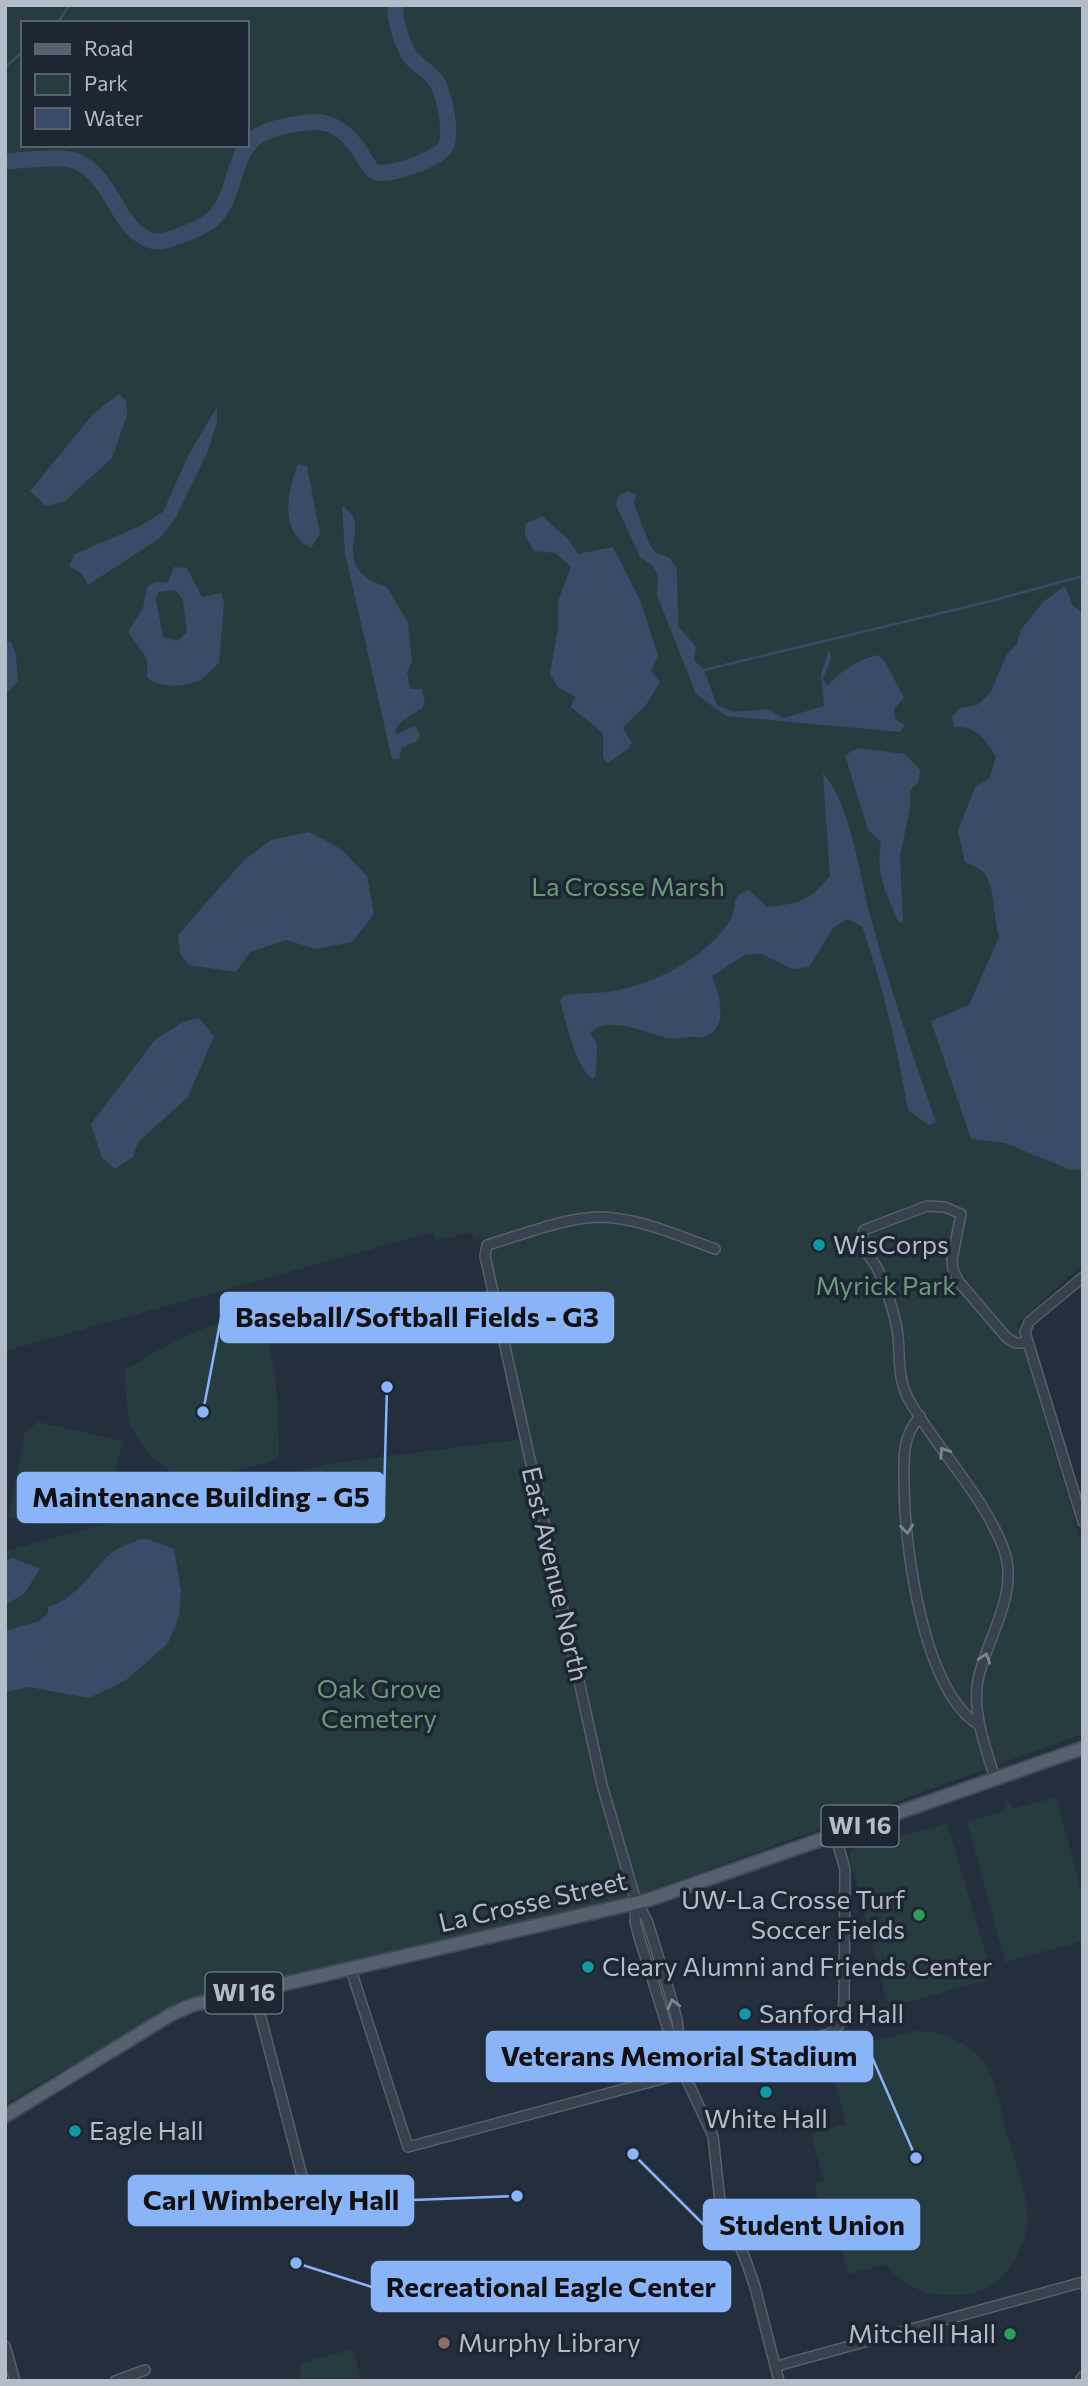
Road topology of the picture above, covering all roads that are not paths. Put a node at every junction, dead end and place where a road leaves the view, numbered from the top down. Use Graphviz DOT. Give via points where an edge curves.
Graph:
graph roads {
  1 [pos="715,1250"];
  2 [pos="1083,1277"];
  3 [pos="1028,1343"];
  4 [pos="920,1416"];
  5 [pos="1083,1522"];
  6 [pos="979,1725"];
  7 [pos="1083,1748"];
  8 [pos="995,1778"];
  9 [pos="835,1834"];
  10 [pos="636,1901"];
  11 [pos="350,1967"];
  12 [pos="254,1991"];
  13 [pos="683,2071"];
  14 [pos="5,2116"];
  15 [pos="302,2176"];
  16 [pos="1083,2282"];
  17 [pos="5,2346"];
  18 [pos="777,2366"];
  19 [pos="145,2370"];
  20 [pos="15,2381"];
  21 [pos="115,2381"];
  22 [pos="779,2381"];
  1 -- 10 [label="street, East Avenue North" via="650,1227 604,1217 572,1221 487,1245 485,1256 600,1772"];
  2 -- 3 [label="street" via="1029,1322 1025,1332"];
  3 -- 4 [label="street" via="1007,1338 955,1276 952,1260 961,1214 927,1206 864,1230 862,1244 894,1314 901,1381"];
  3 -- 5 [label="street"];
  4 -- 6 [label="street, one-way" via="908,1435 904,1460 914,1587 948,1689 962,1712"];
  6 -- 4 [label="street, one-way" via="978,1681 1006,1597 1008,1566 986,1514"];
  6 -- 8 [label="street"];
  7 -- 8 [label="main road, La Crosse Street / WI 16"];
  8 -- 9 [label="main road, La Crosse Street / WI 16"];
  9 -- 10 [label="main road, La Crosse Street / WI 16"];
  9 -- 13 [label="street" via="845,1869 844,2000 838,2028"];
  10 -- 11 [label="main road, La Crosse Street / WI 16"];
  10 -- 13 [label="street, East Avenue North" via="639,1937"];
  11 -- 12 [label="main road, La Crosse Street / WI 16"];
  11 -- 13 [label="street" via="408,2147"];
  12 -- 14 [label="main road, La Crosse Street / WI 16" via="181,2009"];
  12 -- 15 [label="street"];
  13 -- 18 [label="street, East Avenue North" via="713,2136 720,2202 745,2258"];
  16 -- 18 [label="street"];
  17 -- 20 [label="street"];
  18 -- 22 [label="street, East Avenue North"];
  19 -- 21 [label="street"];
}
